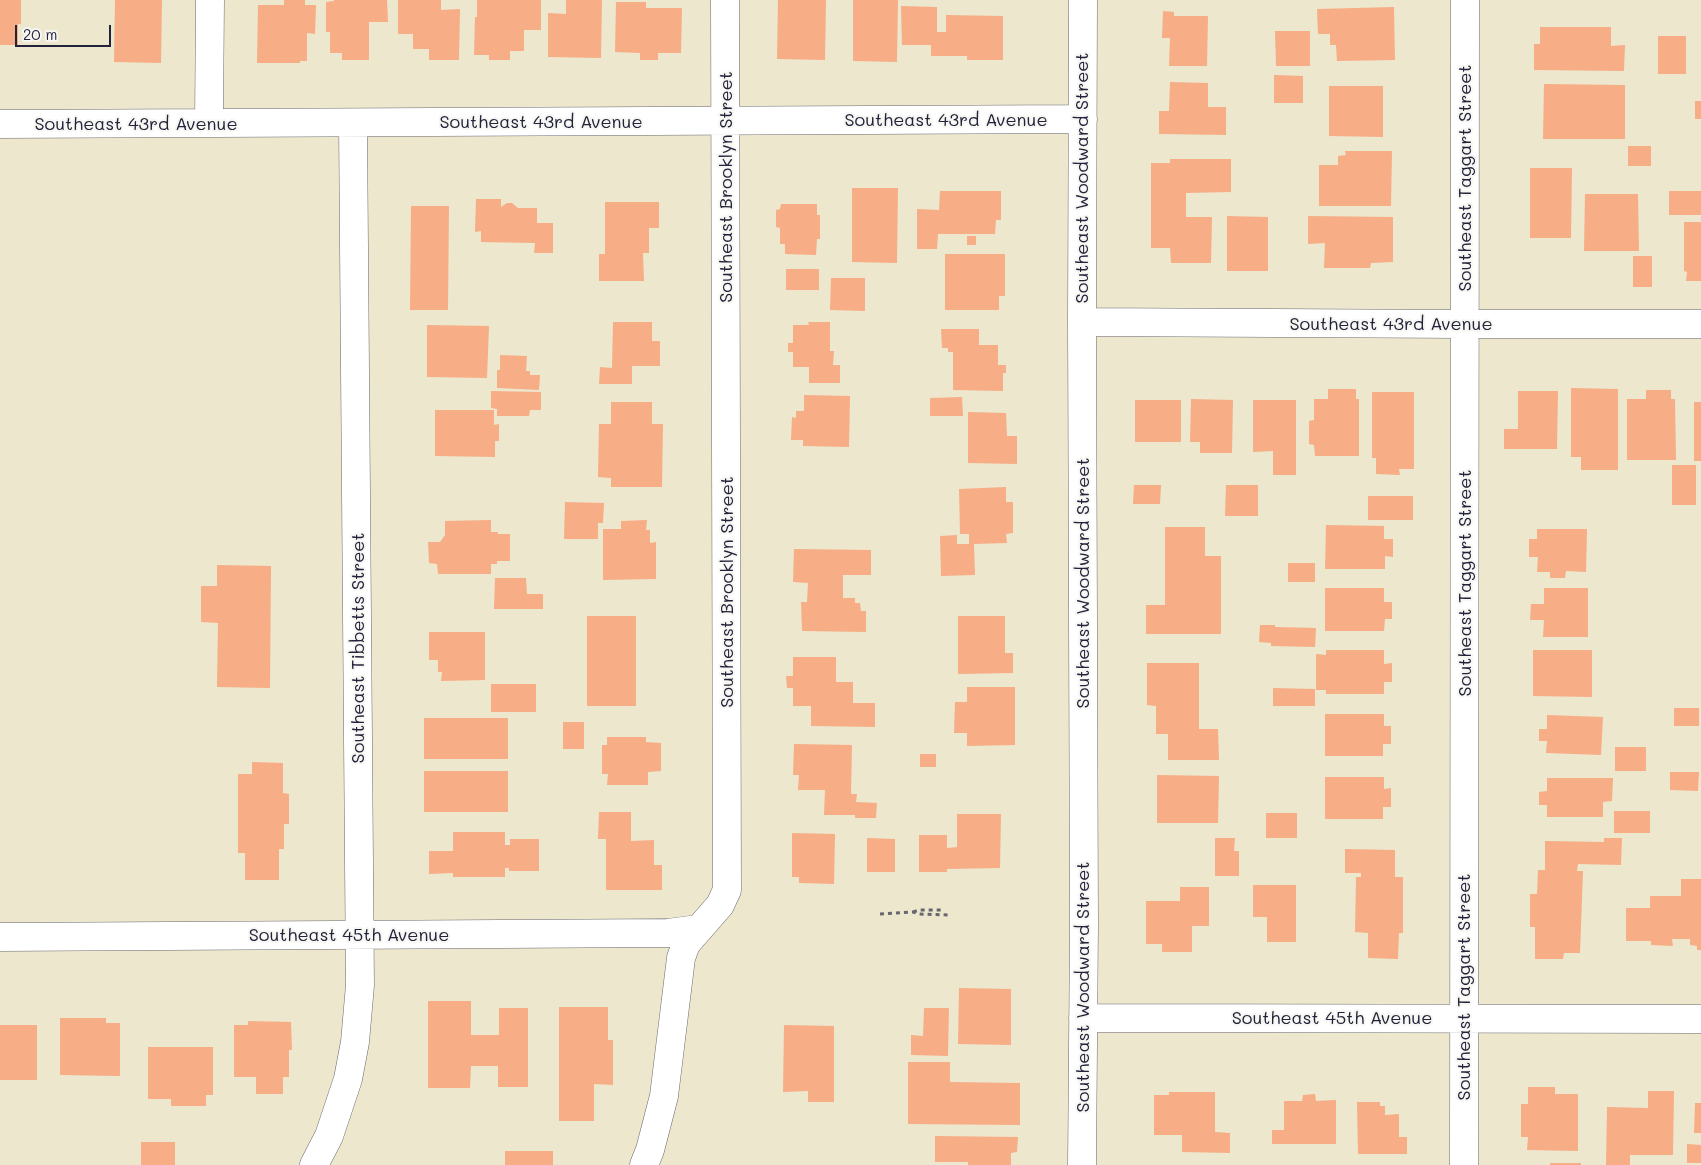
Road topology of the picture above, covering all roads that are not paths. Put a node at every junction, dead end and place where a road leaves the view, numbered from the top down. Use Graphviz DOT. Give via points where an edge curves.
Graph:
graph roads {
  1 [pos="210,0"];
  2 [pos="725,0"];
  3 [pos="1083,0"];
  4 [pos="1465,0"];
  5 [pos="1083,119"];
  6 [pos="726,121"];
  7 [pos="209,122"];
  8 [pos="0,124"];
  9 [pos="353,124"];
  10 [pos="1082,322"];
  11 [pos="1466,324"];
  12 [pos="1701,324"];
  13 [pos="698,929"];
  14 [pos="360,935"];
  15 [pos="0,937"];
  16 [pos="1083,1018"];
  17 [pos="1464,1018"];
  18 [pos="1701,1019"];
  19 [pos="314,1165"];
  20 [pos="644,1165"];
  21 [pos="1082,1165"];
  22 [pos="1464,1165"];
  1 -- 7 [label="street"];
  2 -- 6 [label="street, Southeast Brooklyn Street"];
  3 -- 5 [label="street, Southeast Woodward Street"];
  4 -- 11 [label="street, Southeast Taggart Street"];
  5 -- 6 [label="street, Southeast 43rd Avenue"];
  5 -- 10 [label="street, Southeast Woodward Street"];
  6 -- 9 [label="street, Southeast 43rd Avenue"];
  6 -- 13 [label="street, Southeast Brooklyn Street" via="727,890 720,905"];
  7 -- 8 [label="street, Southeast 43rd Avenue"];
  7 -- 9 [label="street, Southeast 43rd Avenue"];
  9 -- 14 [label="street, Southeast Tibbetts Street"];
  10 -- 11 [label="street, Southeast 43rd Avenue"];
  10 -- 16 [label="street, Southeast Woodward Street"];
  11 -- 12 [label="street, Southeast 43rd Avenue"];
  11 -- 17 [label="street, Southeast Taggart Street"];
  13 -- 14 [label="street, Southeast 45th Avenue" via="668,933"];
  13 -- 20 [label="street, Southeast Brooklyn Street" via="686,944 681,958 664,1096"];
  14 -- 15 [label="street, Southeast 45th Avenue"];
  14 -- 19 [label="street, Southeast Tibbetts Street" via="356,1042 348,1079 329,1136"];
  16 -- 17 [label="street, Southeast 45th Avenue"];
  16 -- 21 [label="street, Southeast Woodward Street"];
  17 -- 18 [label="street, Southeast 45th Avenue"];
  17 -- 22 [label="street, Southeast Taggart Street"];
}
